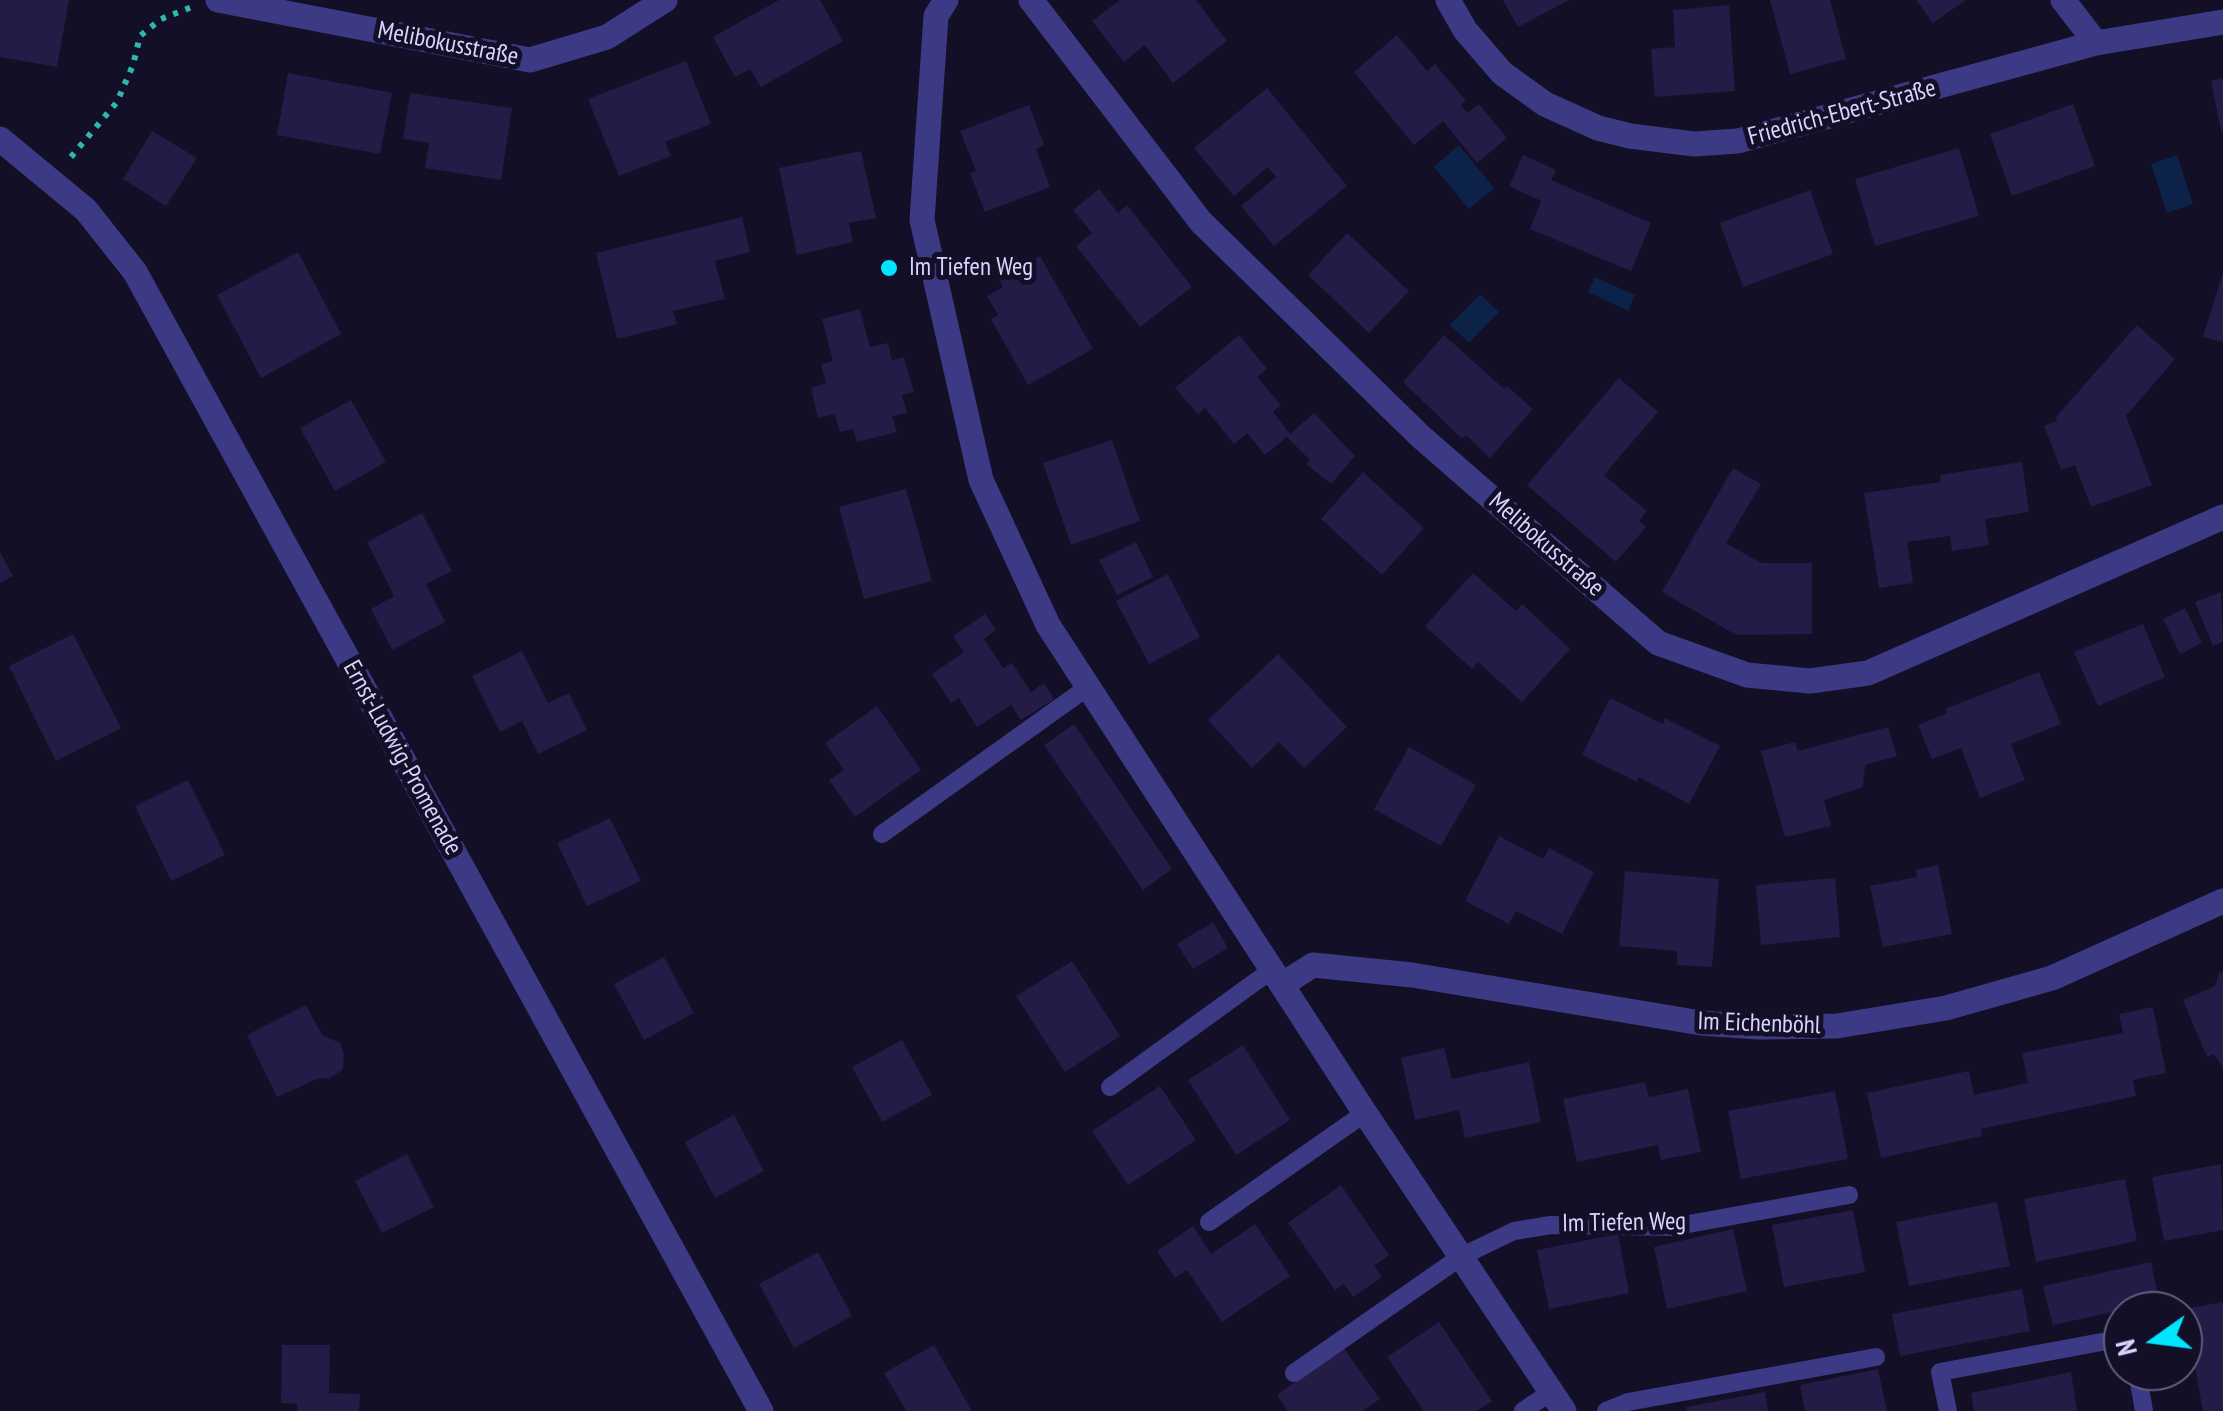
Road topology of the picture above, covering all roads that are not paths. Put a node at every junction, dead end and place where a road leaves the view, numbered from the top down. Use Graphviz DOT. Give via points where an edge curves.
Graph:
graph roads {
  1 [pos="218,0"];
  2 [pos="666,0"];
  3 [pos="946,0"];
  4 [pos="1031,0"];
  5 [pos="1448,0"];
  6 [pos="2063,0"];
  7 [pos="2223,22"];
  8 [pos="2096,44"];
  9 [pos="0,140"];
  10 [pos="2223,517"];
  11 [pos="1088,687"];
  12 [pos="882,834"];
  13 [pos="2223,902"];
  14 [pos="1278,976"];
  15 [pos="1110,1087"];
  16 [pos="1365,1113"];
  17 [pos="1850,1195"];
  18 [pos="1209,1222"];
  19 [pos="1462,1256"];
  20 [pos="2103,1342"];
  21 [pos="1876,1357"];
  22 [pos="1294,1372"];
  23 [pos="1558,1401"];
  24 [pos="761,1411"];
  25 [pos="1523,1411"];
  26 [pos="1606,1411"];
  27 [pos="1948,1411"];
  1 -- 2 [label="street, Melibokusstraße" via="530,60 607,36"];
  3 -- 11 [label="street" via="936,16 922,220 981,480 1048,625"];
  4 -- 10 [label="street, Melibokusstraße" via="1201,222 1420,436 1658,643 1748,675 1810,681 1868,674"];
  5 -- 8 [label="street, Friedrich-Ebert-Straße" via="1502,73 1544,104 1598,128 1664,142 1738,141"];
  6 -- 8 [label="street"];
  7 -- 8 [label="street, Friedrich-Ebert-Straße"];
  9 -- 24 [label="street, Ernst-Ludwig-Promenade" via="86,210 135,272"];
  11 -- 12 [label="lane"];
  11 -- 14 [label="street"];
  13 -- 14 [label="street, Im Eichenböhl" via="2052,978 1946,1008 1837,1026 1701,1023 1313,964"];
  14 -- 15 [label="lane"];
  14 -- 16 [label="street"];
  16 -- 18 [label="lane"];
  16 -- 19 [label="street"];
  17 -- 19 [label="lane, Im Tiefen Weg" via="1672,1226 1551,1225 1514,1231"];
  19 -- 22 [label="lane, Im Tiefen Weg"];
  19 -- 23 [label="street"];
  20 -- 27 [label="lane" via="1940,1372"];
  21 -- 26 [label="lane"];
  23 -- 25 [label="lane"];
}
